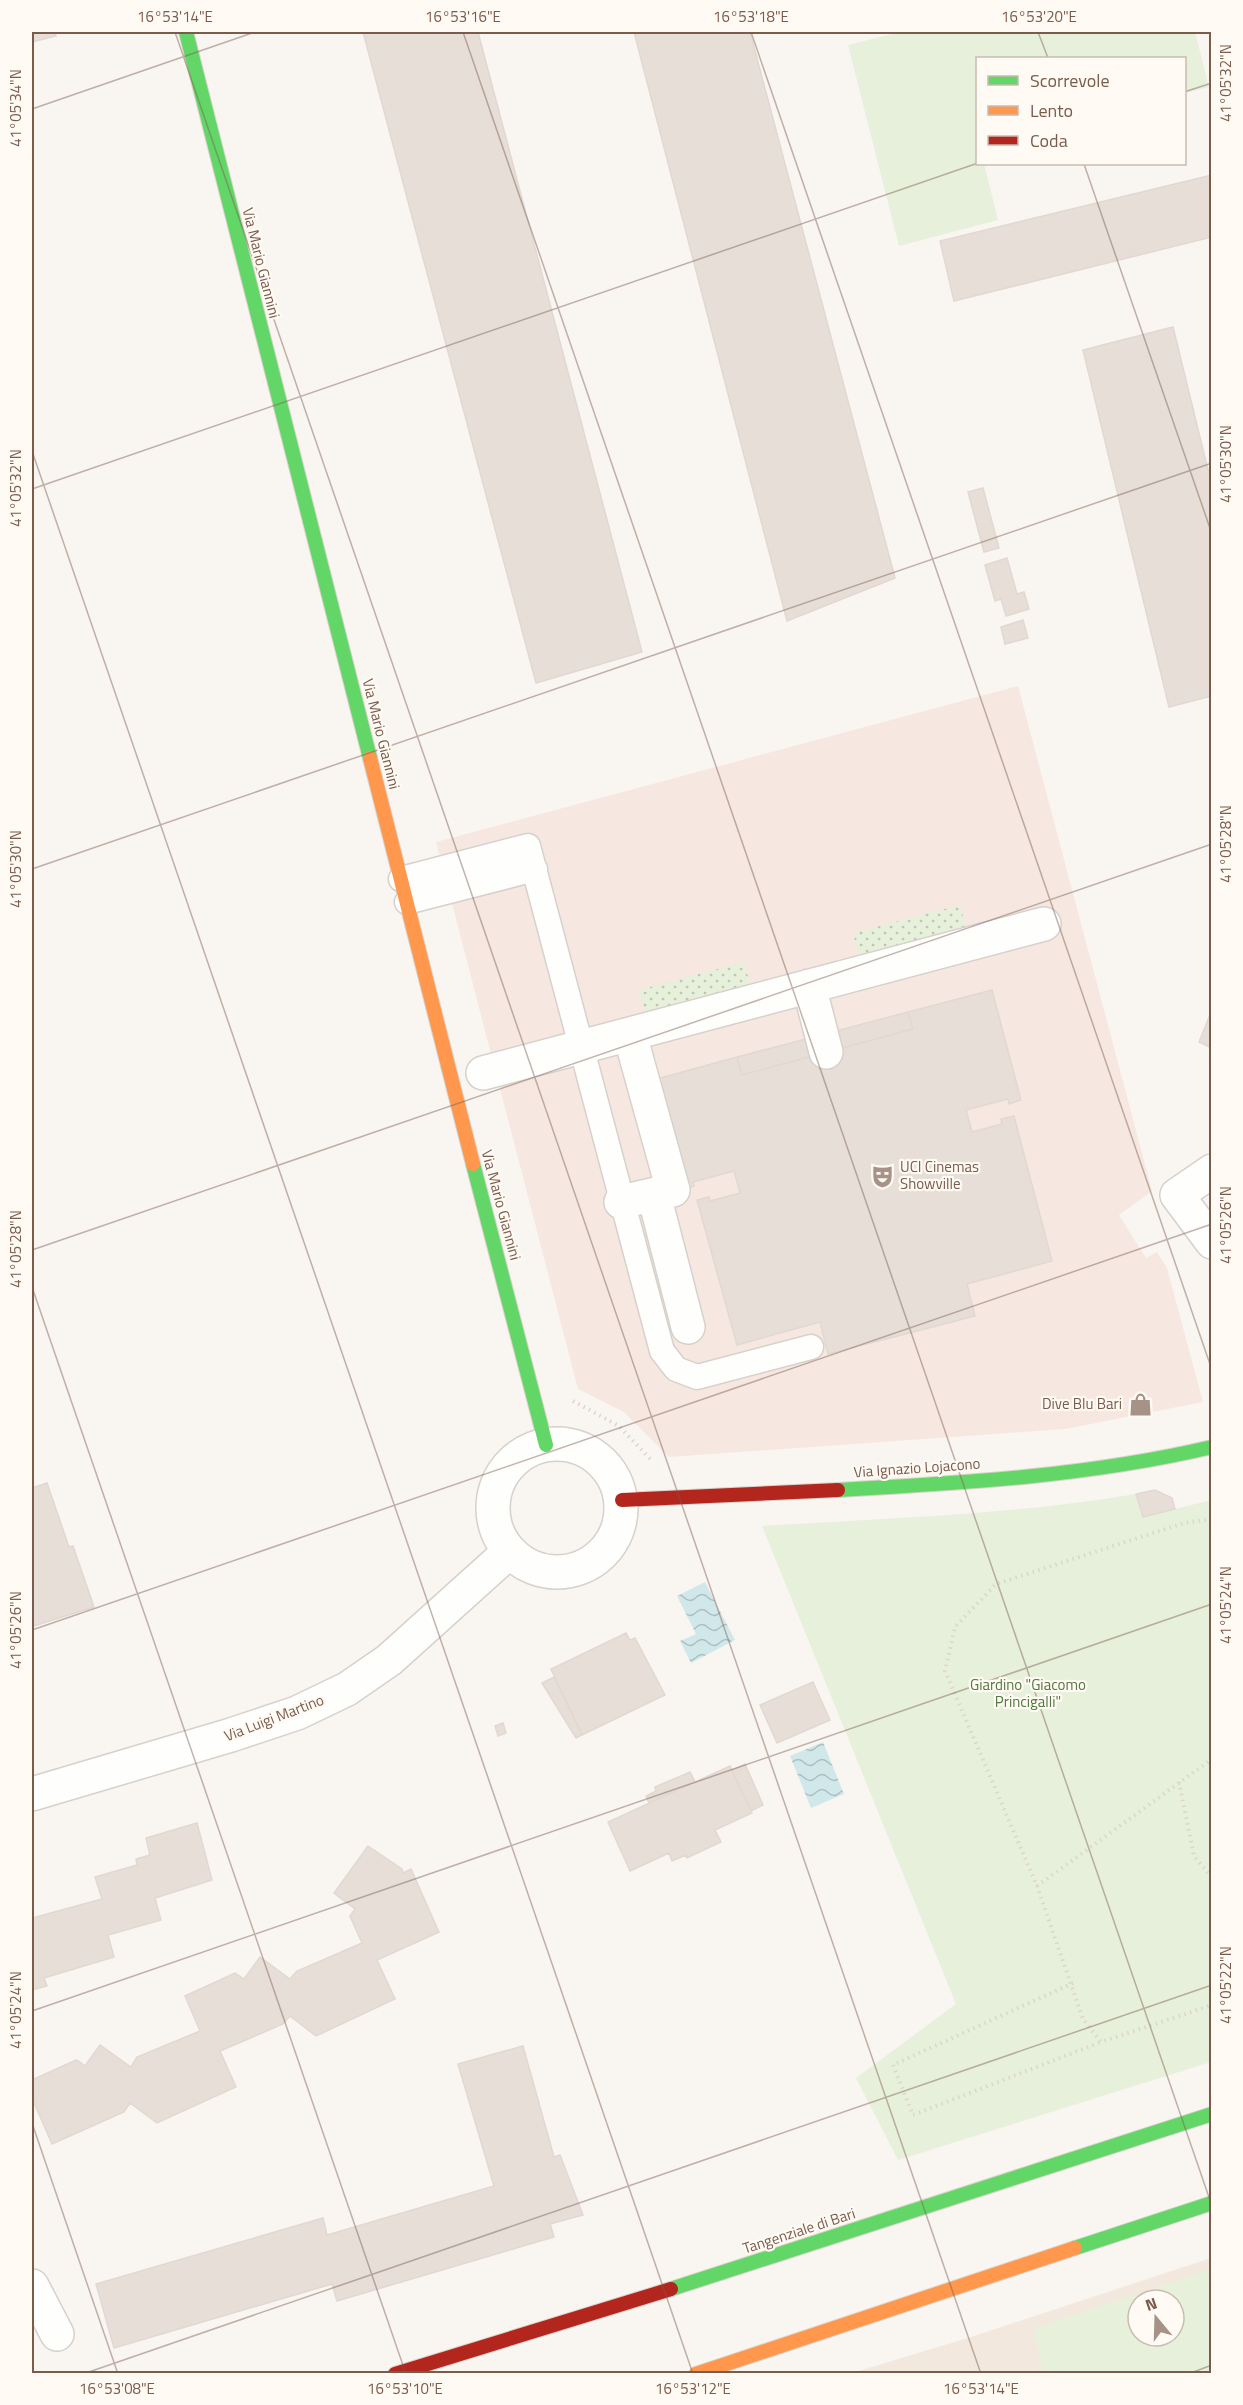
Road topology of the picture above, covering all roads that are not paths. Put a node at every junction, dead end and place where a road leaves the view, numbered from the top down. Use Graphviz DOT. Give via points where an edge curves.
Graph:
graph roads {
  1 [pos="186,32"];
  2 [pos="404,890"];
  3 [pos="1044,924"];
  4 [pos="809,986"];
  5 [pos="630,1035"];
  6 [pos="581,1048"];
  7 [pos="826,1052"];
  8 [pos="483,1073"];
  9 [pos="1212,1171"];
  10 [pos="654,1195"];
  11 [pos="621,1202"];
  12 [pos="1212,1242"];
  13 [pos="688,1327"];
  14 [pos="811,1347"];
  15 [pos="546,1444"];
  16 [pos="1212,1447"];
  17 [pos="622,1500"];
  18 [pos="509,1552"];
  19 [pos="32,1794"];
  20 [pos="1212,2114"];
  21 [pos="1212,2203"];
  22 [pos="32,2286"];
  23 [pos="57,2334"];
  24 [pos="395,2373"];
  25 [pos="696,2373"];
  1 -- 2 [label="main road, Via Mario Giannini"];
  2 -- 6 [label="lane" via="531,857"];
  2 -- 15 [label="main road, Via Mario Giannini"];
  3 -- 4 [label="street"];
  4 -- 5 [label="street"];
  4 -- 7 [label="street"];
  5 -- 6 [label="street"];
  5 -- 10 [label="street" via="673,1190"];
  6 -- 8 [label="street"];
  6 -- 11 [label="lane"];
  9 -- 12 [label="street" via="1177,1195"];
  10 -- 11 [label="street"];
  10 -- 13 [label="street"];
  11 -- 14 [label="lane" via="662,1351 676,1369 697,1377"];
  15 -- 17 [label="street" via="586,1450 600,1459 613,1476"];
  15 -- 18 [label="street" via="522,1454 504,1472 494,1492 493,1520"];
  16 -- 17 [label="main road, Via Ignazio Lojacono" via="1065,1474"];
  17 -- 18 [label="street" via="616,1536 594,1562 565,1573 551,1573 531,1568"];
  18 -- 19 [label="street, Via Luigi Martino" via="389,1660 347,1689 297,1713 231,1735"];
  20 -- 24 [label="main road, Tangenziale di Bari" via="756,2263"];
  21 -- 25 [label="main road"];
  22 -- 23 [label="street"];
}
